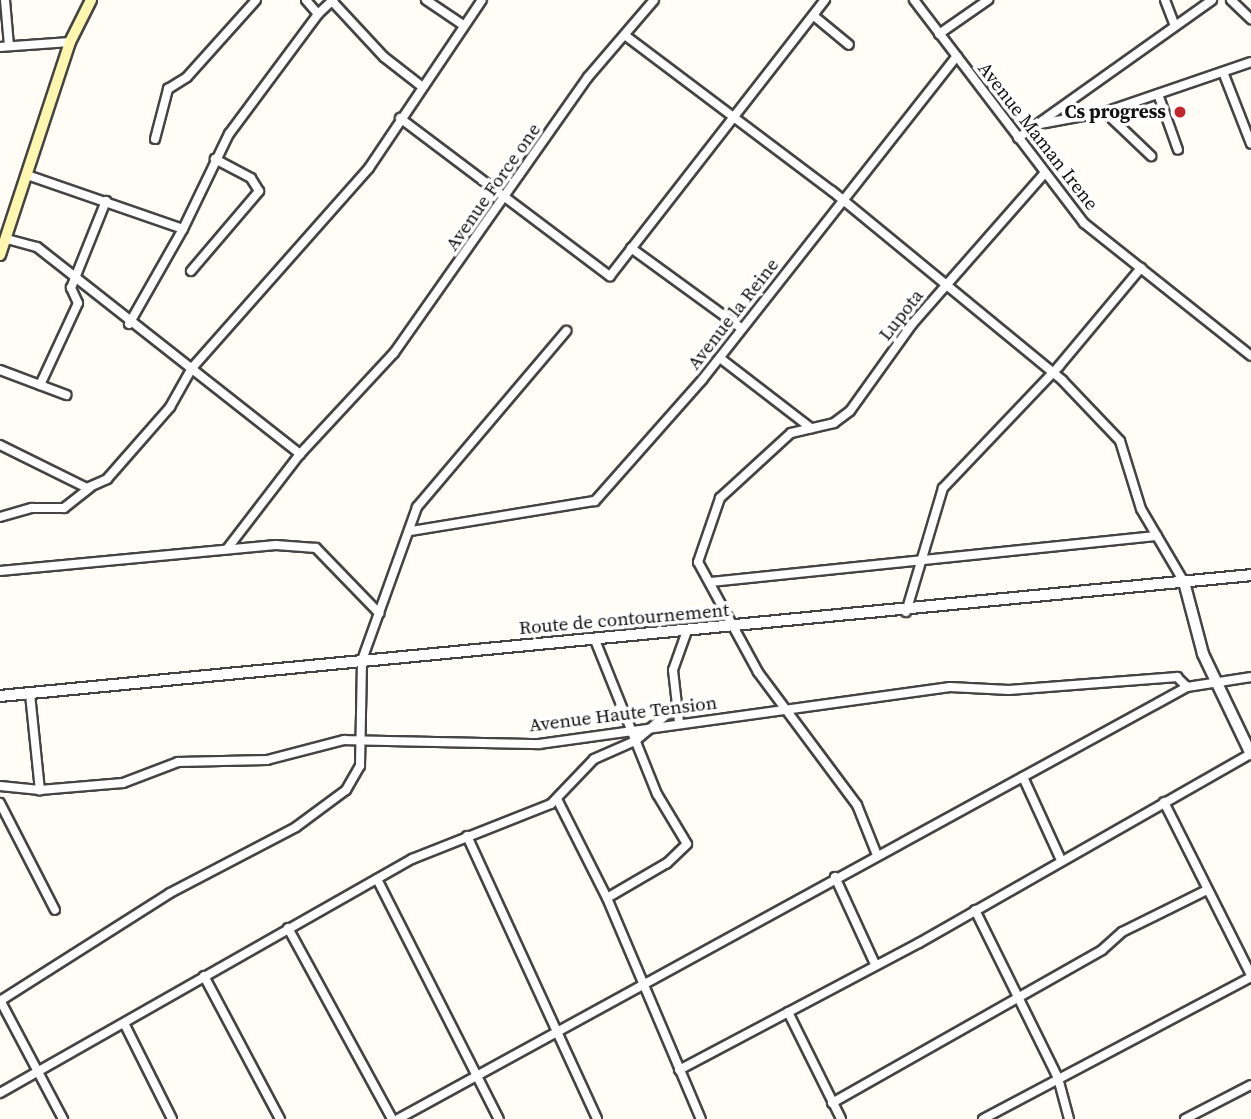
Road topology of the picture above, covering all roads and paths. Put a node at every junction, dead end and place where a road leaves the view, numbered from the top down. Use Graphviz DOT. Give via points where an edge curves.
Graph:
graph roads {
  1 [pos="5,0"];
  2 [pos="91,0"];
  3 [pos="256,0"];
  4 [pos="306,0"];
  5 [pos="332,0"];
  6 [pos="426,0"];
  7 [pos="482,0"];
  8 [pos="654,0"];
  9 [pos="825,0"];
  10 [pos="914,0"];
  11 [pos="988,0"];
  12 [pos="1165,0"];
  13 [pos="1212,0"];
  14 [pos="1231,0"];
  15 [pos="318,13"];
  16 [pos="814,16"];
  17 [pos="1251,19"];
  18 [pos="1174,23"];
  19 [pos="463,25"];
  20 [pos="939,34"];
  21 [pos="626,36"];
  22 [pos="70,42"];
  23 [pos="849,45"];
  24 [pos="5,47"];
  25 [pos="957,56"];
  26 [pos="1251,62"];
  27 [pos="1223,72"];
  28 [pos="420,85"];
  29 [pos="1158,94"];
  30 [pos="1105,112"];
  31 [pos="401,118"];
  32 [pos="737,118"];
  33 [pos="1037,125"];
  34 [pos="1018,138"];
  35 [pos="155,139"];
  36 [pos="1251,144"];
  37 [pos="1178,150"];
  38 [pos="1151,156"];
  39 [pos="215,159"];
  40 [pos="1045,173"];
  41 [pos="30,176"];
  42 [pos="506,198"];
  43 [pos="841,200"];
  44 [pos="106,201"];
  45 [pos="183,229"];
  46 [pos="7,239"];
  47 [pos="631,248"];
  48 [pos="0,255"];
  49 [pos="1141,268"];
  50 [pos="191,271"];
  51 [pos="74,280"];
  52 [pos="945,285"];
  53 [pos="129,324"];
  54 [pos="741,328"];
  55 [pos="566,331"];
  56 [pos="1251,355"];
  57 [pos="720,358"];
  58 [pos="192,368"];
  59 [pos="0,370"];
  60 [pos="1053,372"];
  61 [pos="40,385"];
  62 [pos="66,395"];
  63 [pos="811,428"];
  64 [pos="0,445"];
  65 [pos="300,454"];
  66 [pos="90,488"];
  67 [pos="0,517"];
  68 [pos="411,531"];
  69 [pos="1157,536"];
  70 [pos="227,549"];
  71 [pos="918,561"];
  72 [pos="0,571"];
  73 [pos="1251,575"];
  74 [pos="710,582"];
  75 [pos="1184,582"];
  76 [pos="906,612"];
  77 [pos="379,613"];
  78 [pos="732,627"];
  79 [pos="688,631"];
  80 [pos="595,640"];
  81 [pos="362,660"];
  82 [pos="1251,677"];
  83 [pos="1217,680"];
  84 [pos="1187,687"];
  85 [pos="30,694"];
  86 [pos="0,696"];
  87 [pos="677,706"];
  88 [pos="790,710"];
  89 [pos="679,722"];
  90 [pos="653,725"];
  91 [pos="631,730"];
  92 [pos="361,741"];
  93 [pos="635,741"];
  94 [pos="1251,754"];
  95 [pos="1023,777"];
  96 [pos="0,786"];
  97 [pos="40,790"];
  98 [pos="557,799"];
  99 [pos="1164,802"];
  100 [pos="0,803"];
  101 [pos="467,836"];
  102 [pos="877,855"];
  103 [pos="1061,860"];
  104 [pos="835,877"];
  105 [pos="377,879"];
  106 [pos="1207,891"];
  107 [pos="607,898"];
  108 [pos="55,909"];
  109 [pos="975,910"];
  110 [pos="288,928"];
  111 [pos="875,964"];
  112 [pos="204,976"];
  113 [pos="1251,976"];
  114 [pos="643,987"];
  115 [pos="1018,997"];
  116 [pos="0,1000"];
  117 [pos="788,1012"];
  118 [pos="125,1025"];
  119 [pos="558,1032"];
  120 [pos="678,1070"];
  121 [pos="41,1073"];
  122 [pos="477,1077"];
  123 [pos="1058,1078"];
  124 [pos="1251,1085"];
  125 [pos="0,1093"];
  126 [pos="832,1103"];
  127 [pos="1189,1118"];
  128 [pos="63,1119"];
  129 [pos="172,1119"];
  130 [pos="280,1119"];
  131 [pos="393,1119"];
  132 [pos="398,1119"];
  133 [pos="499,1119"];
  134 [pos="597,1119"];
  135 [pos="701,1119"];
  136 [pos="841,1119"];
  137 [pos="983,1119"];
  138 [pos="1069,1119"];
  1 -- 24 [label="street"];
  2 -- 22 [label="main road"];
  3 -- 35 [label="street" via="168,89"];
  4 -- 15 [label="street"];
  5 -- 15 [label="street"];
  5 -- 28 [label="street" via="384,57"];
  6 -- 19 [label="street"];
  7 -- 19 [label="street"];
  8 -- 21 [label="street, Avenue Force one"];
  9 -- 16 [label="street"];
  10 -- 20 [label="street, Avenue Maman Irene"];
  11 -- 20 [label="street"];
  12 -- 18 [label="street"];
  13 -- 18 [label="street"];
  14 -- 17 [label="street"];
  15 -- 39 [label="street"];
  16 -- 23 [label="street"];
  16 -- 32 [label="street"];
  18 -- 33 [label="street"];
  19 -- 28 [label="street"];
  20 -- 25 [label="street, Avenue Maman Irene"];
  21 -- 32 [label="street"];
  21 -- 42 [label="street, Avenue Force one" via="588,77"];
  22 -- 24 [label="street"];
  22 -- 41 [label="main road"];
  25 -- 34 [label="street, Avenue Maman Irene"];
  25 -- 43 [label="street, Avenue la Reine"];
  26 -- 27 [label="street"];
  27 -- 29 [label="street"];
  27 -- 36 [label="street"];
  28 -- 31 [label="street"];
  29 -- 30 [label="street"];
  29 -- 37 [label="street"];
  30 -- 33 [label="street"];
  30 -- 38 [label="street"];
  31 -- 42 [label="street"];
  31 -- 58 [label="street" via="369,168"];
  32 -- 43 [label="street"];
  32 -- 47 [label="street"];
  33 -- 34 [label="street"];
  34 -- 40 [label="street, Avenue Maman Irene"];
  39 -- 45 [label="street"];
  39 -- 50 [label="street" via="251,178 259,191"];
  40 -- 49 [label="street, Avenue Maman Irene" via="1084,223"];
  40 -- 52 [label="street, Lupota"];
  41 -- 44 [label="street"];
  41 -- 46 [label="main road"];
  42 -- 47 [label="street" via="610,276"];
  42 -- 65 [label="street, Avenue Force one" via="394,353"];
  43 -- 52 [label="street"];
  43 -- 54 [label="street, Avenue la Reine"];
  44 -- 45 [label="street"];
  44 -- 51 [label="street"];
  45 -- 53 [label="street"];
  46 -- 48 [label="main road"];
  46 -- 51 [label="street" via="37,247"];
  47 -- 54 [label="street"];
  49 -- 56 [label="street, Avenue Maman Irene"];
  49 -- 60 [label="street"];
  51 -- 53 [label="street"];
  51 -- 61 [label="street" via="71,290 78,303"];
  52 -- 60 [label="street"];
  52 -- 63 [label="street, Lupota" via="850,411"];
  53 -- 58 [label="street"];
  54 -- 57 [label="street, Avenue la Reine"];
  55 -- 68 [label="street" via="424,497"];
  57 -- 63 [label="street"];
  57 -- 68 [label="street, Avenue la Reine" via="595,500"];
  58 -- 65 [label="street"];
  58 -- 66 [label="street" via="151,431"];
  59 -- 61 [label="street"];
  60 -- 69 [label="street" via="1116,436"];
  60 -- 71 [label="street" via="943,488"];
  61 -- 62 [label="street"];
  63 -- 74 [label="street, Lupota" via="791,433 768,451 716,506 698,562"];
  64 -- 66 [label="street"];
  65 -- 70 [label="street, Avenue Force one"];
  66 -- 67 [label="street" via="64,508 32,508"];
  68 -- 77 [label="street"];
  69 -- 71 [label="street"];
  69 -- 75 [label="street"];
  70 -- 72 [label="street"];
  70 -- 77 [label="street" via="321,548"];
  71 -- 74 [label="street"];
  71 -- 76 [label="street"];
  73 -- 75 [label="street, Route de contournement"];
  74 -- 78 [label="street, Lupota"];
  75 -- 76 [label="street, Route de contournement"];
  75 -- 83 [label="street"];
  76 -- 78 [label="street, Route de contournement"];
  77 -- 81 [label="street"];
  78 -- 79 [label="street, Route de contournement"];
  78 -- 88 [label="street, Lupota"];
  79 -- 80 [label="street, Route de contournement"];
  79 -- 87 [label="street" via="673,670"];
  80 -- 81 [label="street, Route de contournement"];
  80 -- 91 [label="street"];
  81 -- 85 [label="street, Route de contournement"];
  81 -- 92 [label="street"];
  82 -- 83 [label="street, Avenue Haute Tension"];
  83 -- 84 [label="street, Avenue Haute Tension"];
  83 -- 94 [label="street"];
  84 -- 88 [label="street, Avenue Haute Tension" via="1177,677 1009,690 950,687"];
  84 -- 95 [label="street"];
  85 -- 86 [label="street, Route de contournement"];
  85 -- 97 [label="street"];
  87 -- 89 [label="street"];
  87 -- 90 [label="street"];
  88 -- 89 [label="street, Avenue Haute Tension"];
  88 -- 102 [label="street, Lupota" via="809,746 858,805"];
  89 -- 90 [label="street, Avenue Haute Tension"];
  90 -- 91 [label="street, Avenue Haute Tension"];
  90 -- 93 [label="street"];
  91 -- 92 [label="street, Avenue Haute Tension" via="534,744"];
  91 -- 93 [label="street"];
  92 -- 97 [label="street, Avenue Haute Tension" via="267,760 184,761 123,783"];
  92 -- 116 [label="street" via="360,766 340,797 170,893"];
  93 -- 98 [label="street" via="594,759"];
  93 -- 107 [label="street" via="687,845"];
  94 -- 99 [label="street"];
  95 -- 102 [label="street"];
  95 -- 103 [label="street"];
  96 -- 97 [label="street, Avenue Haute Tension"];
  98 -- 101 [label="street"];
  98 -- 107 [label="street"];
  99 -- 103 [label="street"];
  99 -- 106 [label="street"];
  100 -- 108 [label="street"];
  101 -- 105 [label="street"];
  101 -- 119 [label="street" via="490,881 492,901"];
  102 -- 104 [label="street"];
  103 -- 109 [label="street"];
  104 -- 111 [label="street"];
  104 -- 114 [label="street"];
  105 -- 110 [label="street"];
  105 -- 122 [label="street"];
  106 -- 113 [label="street"];
  106 -- 115 [label="street" via="1122,932 1102,950"];
  107 -- 114 [label="street"];
  109 -- 111 [label="street"];
  109 -- 115 [label="street"];
  110 -- 112 [label="street"];
  110 -- 131 [label="street"];
  111 -- 117 [label="street"];
  112 -- 118 [label="street"];
  112 -- 130 [label="street"];
  113 -- 123 [label="street"];
  114 -- 119 [label="street"];
  114 -- 120 [label="street"];
  115 -- 123 [label="street"];
  115 -- 126 [label="street"];
  116 -- 121 [label="street"];
  117 -- 120 [label="street"];
  117 -- 126 [label="street"];
  118 -- 121 [label="street"];
  118 -- 129 [label="street"];
  119 -- 122 [label="street"];
  119 -- 134 [label="street"];
  120 -- 135 [label="street"];
  121 -- 125 [label="street"];
  121 -- 128 [label="street"];
  122 -- 132 [label="street"];
  122 -- 133 [label="street"];
  123 -- 137 [label="street"];
  123 -- 138 [label="street"];
  124 -- 127 [label="street"];
  126 -- 136 [label="street"];
}
